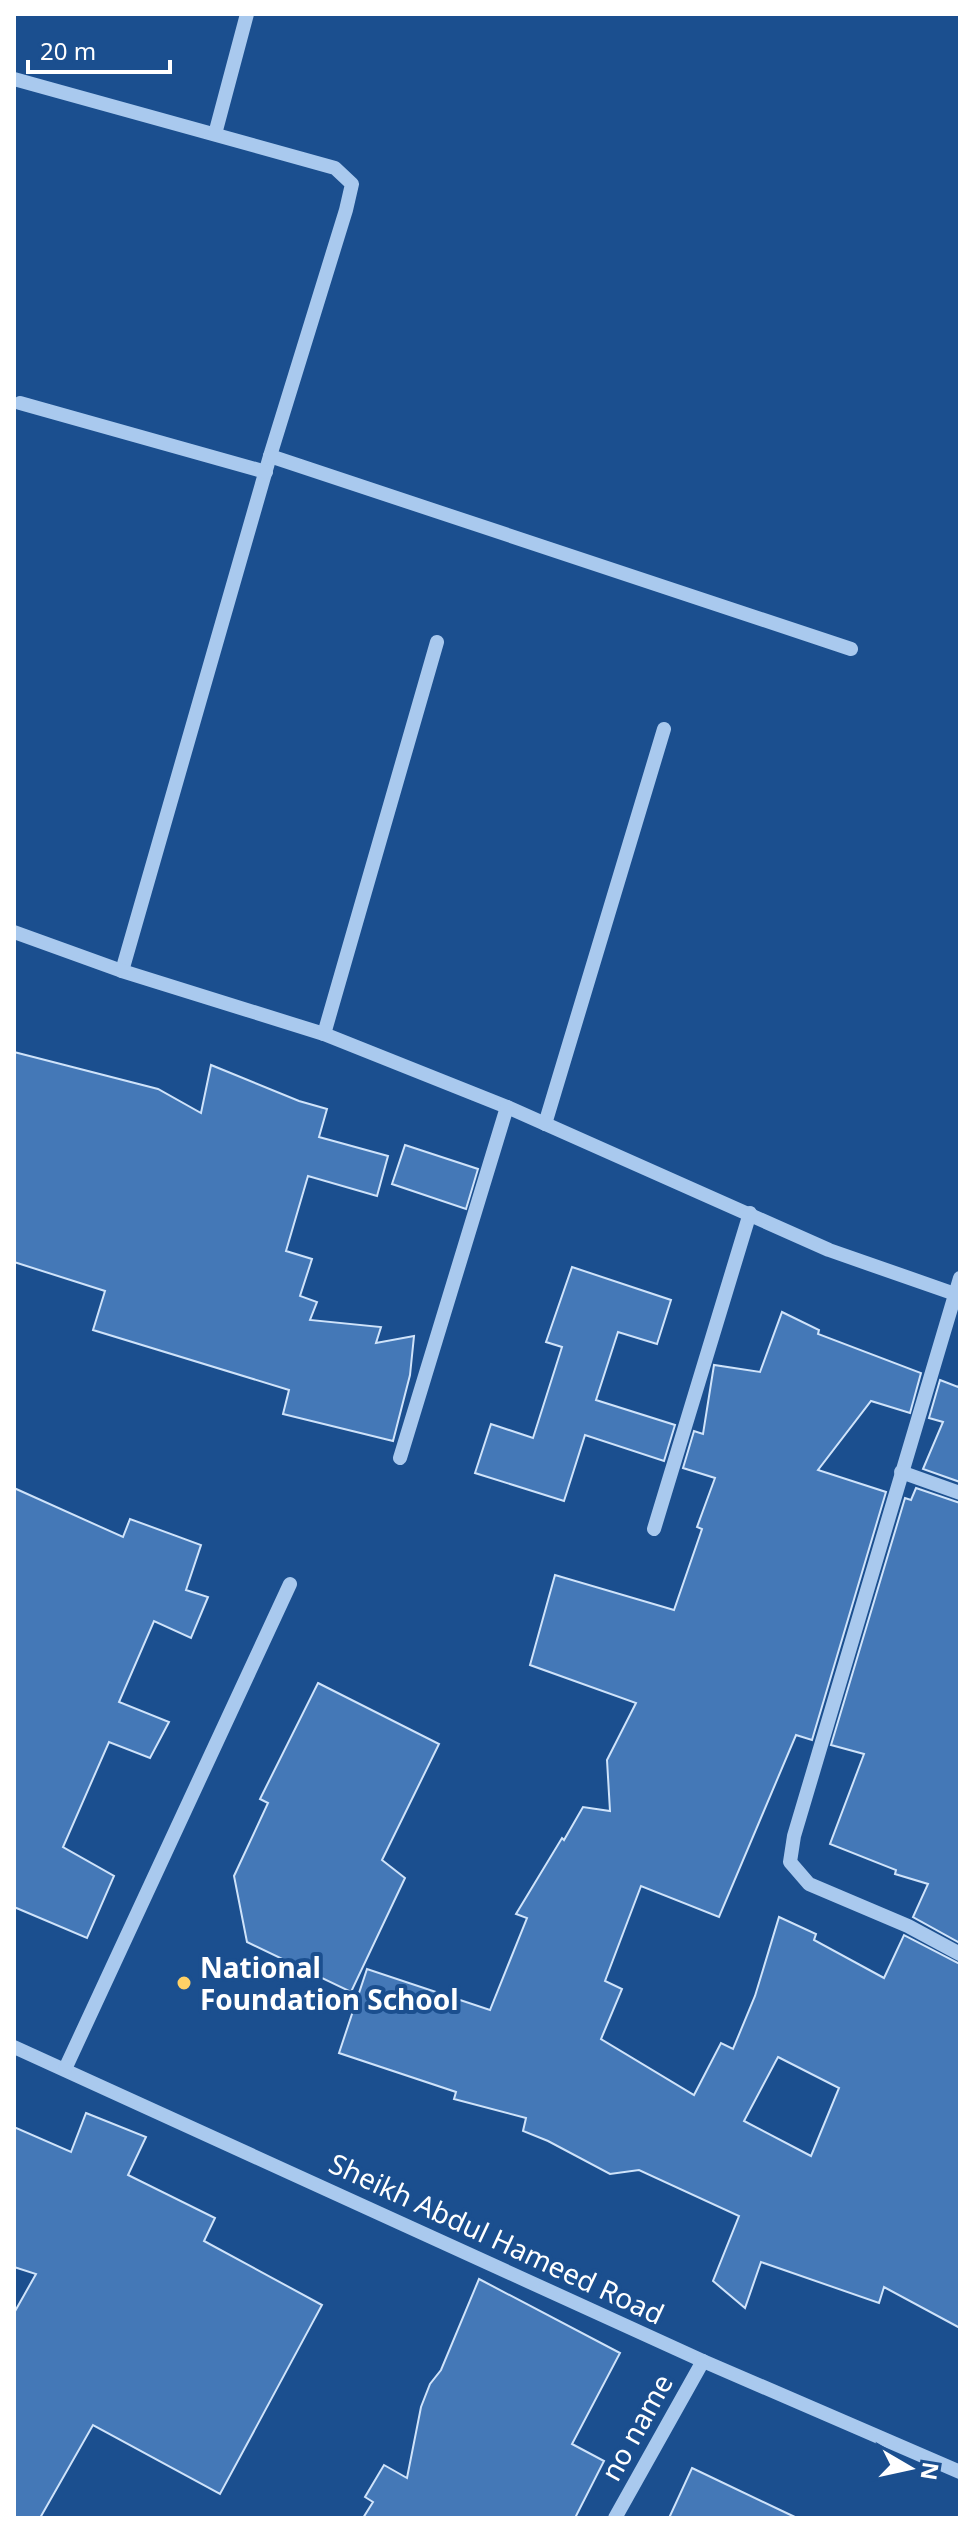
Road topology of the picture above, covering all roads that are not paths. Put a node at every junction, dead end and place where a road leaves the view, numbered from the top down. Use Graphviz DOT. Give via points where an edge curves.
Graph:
graph roads {
  1 [pos="247,14"];
  2 [pos="14,79"];
  3 [pos="215,134"];
  4 [pos="20,403"];
  5 [pos="270,456"];
  6 [pos="266,472"];
  7 [pos="437,642"];
  8 [pos="851,649"];
  9 [pos="664,729"];
  10 [pos="14,932"];
  11 [pos="122,971"];
  12 [pos="324,1034"];
  13 [pos="507,1107"];
  14 [pos="545,1124"];
  15 [pos="750,1213"];
  16 [pos="960,1278"];
  17 [pos="955,1294"];
  18 [pos="400,1458"];
  19 [pos="901,1472"];
  20 [pos="960,1493"];
  21 [pos="654,1529"];
  22 [pos="290,1584"];
  23 [pos="960,1954"];
  24 [pos="14,2047"];
  25 [pos="65,2069"];
  26 [pos="703,2361"];
  27 [pos="960,2472"];
  28 [pos="615,2518"];
  1 -- 3 [label="street"];
  2 -- 3 [label="street"];
  3 -- 5 [label="street" via="335,168 352,184"];
  4 -- 6 [label="street"];
  5 -- 6 [label="street"];
  5 -- 8 [label="street"];
  6 -- 11 [label="street"];
  7 -- 12 [label="street"];
  9 -- 14 [label="street"];
  10 -- 11 [label="street"];
  11 -- 12 [label="street"];
  12 -- 13 [label="street"];
  13 -- 14 [label="street"];
  13 -- 18 [label="street"];
  14 -- 15 [label="street"];
  15 -- 17 [label="street" via="829,1250"];
  15 -- 21 [label="street"];
  16 -- 17 [label="street"];
  17 -- 19 [label="street"];
  19 -- 20 [label="street"];
  19 -- 23 [label="street" via="790,1862 809,1884"];
  22 -- 25 [label="street"];
  24 -- 25 [label="street, Sheikh Abdul Hameed Road"];
  25 -- 26 [label="street, Sheikh Abdul Hameed Road"];
  26 -- 27 [label="street, Sheikh Abdul Hameed Road"];
  26 -- 28 [label="street, no name"];
}
